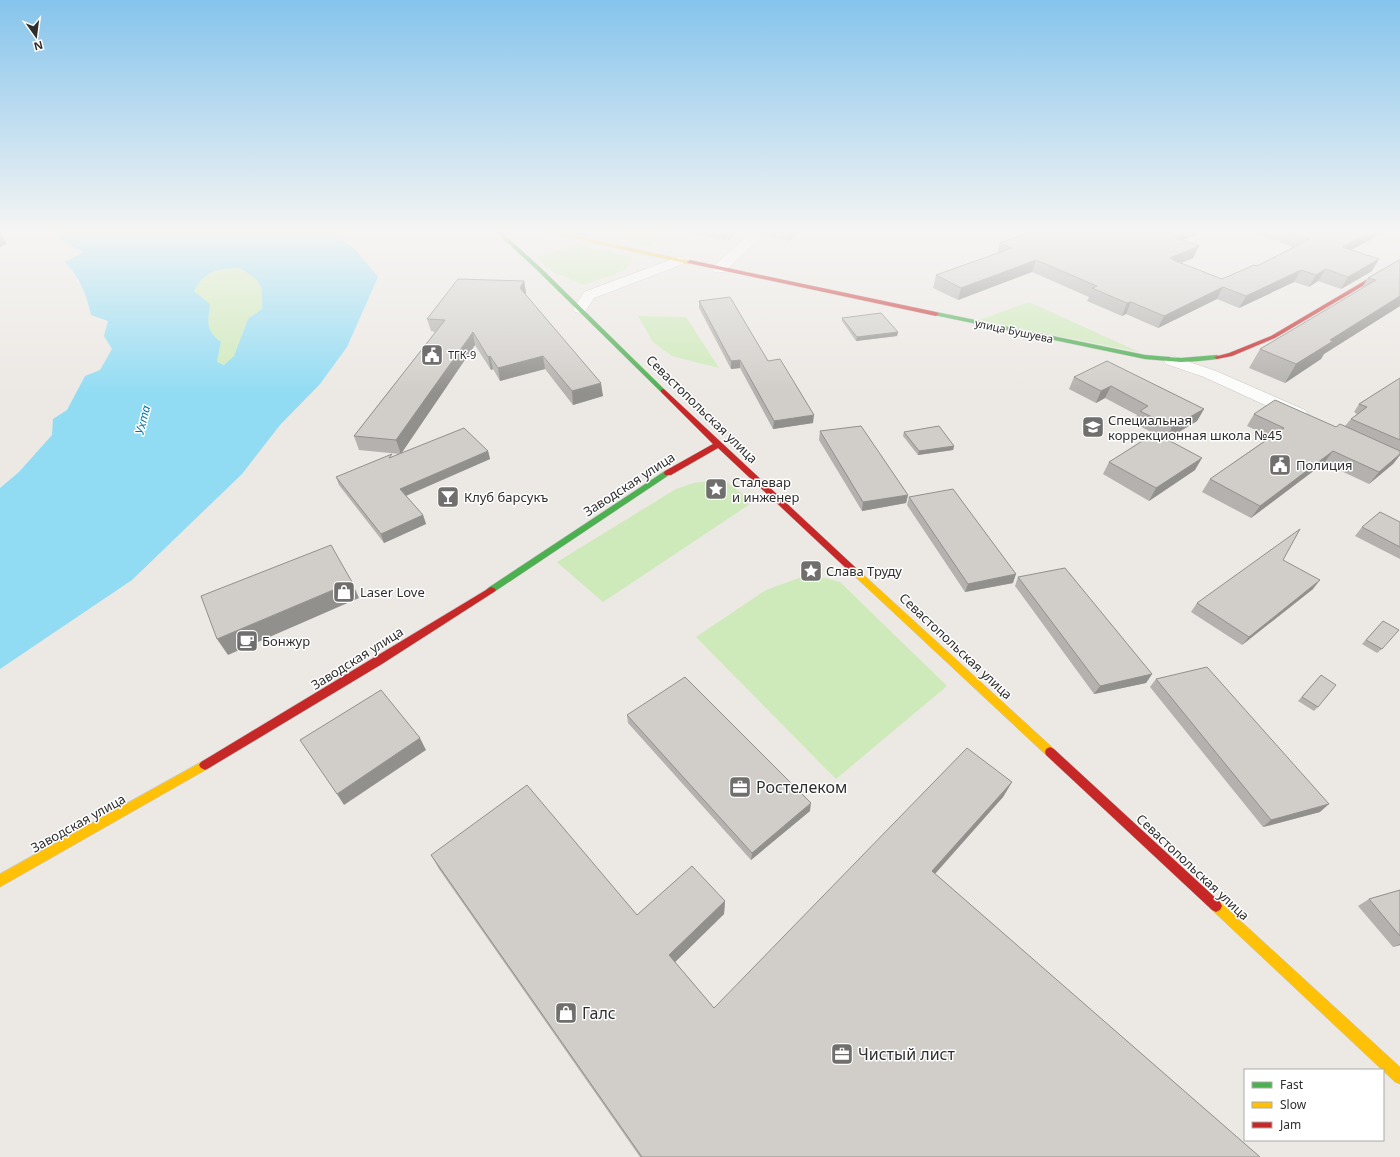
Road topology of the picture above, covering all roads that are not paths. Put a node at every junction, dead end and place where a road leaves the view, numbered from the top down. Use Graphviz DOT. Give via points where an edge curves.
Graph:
graph roads {
  1 [pos="555,285"];
  2 [pos="615,285"];
  3 [pos="796,285"];
  4 [pos="1361,285"];
  5 [pos="580,309"];
  6 [pos="1172,361"];
  7 [pos="1316,422"];
  8 [pos="719,444"];
  9 [pos="0,881"];
  10 [pos="1400,1077"];
  1 -- 5 [label="street, Севастопольская улица"];
  2 -- 5 [label="street" via="589,295"];
  3 -- 6 [label="street, улица Бушуева" via="1121,353"];
  4 -- 6 [label="street" via="1273,337 1230,355 1198,361"];
  5 -- 8 [label="street, Севастопольская улица"];
  6 -- 7 [label="street, улица Бушуева" via="1210,374"];
  8 -- 9 [label="street, Заводская улица" via="649,484 502,583 254,738"];
  8 -- 10 [label="street, Севастопольская улица"];
}
